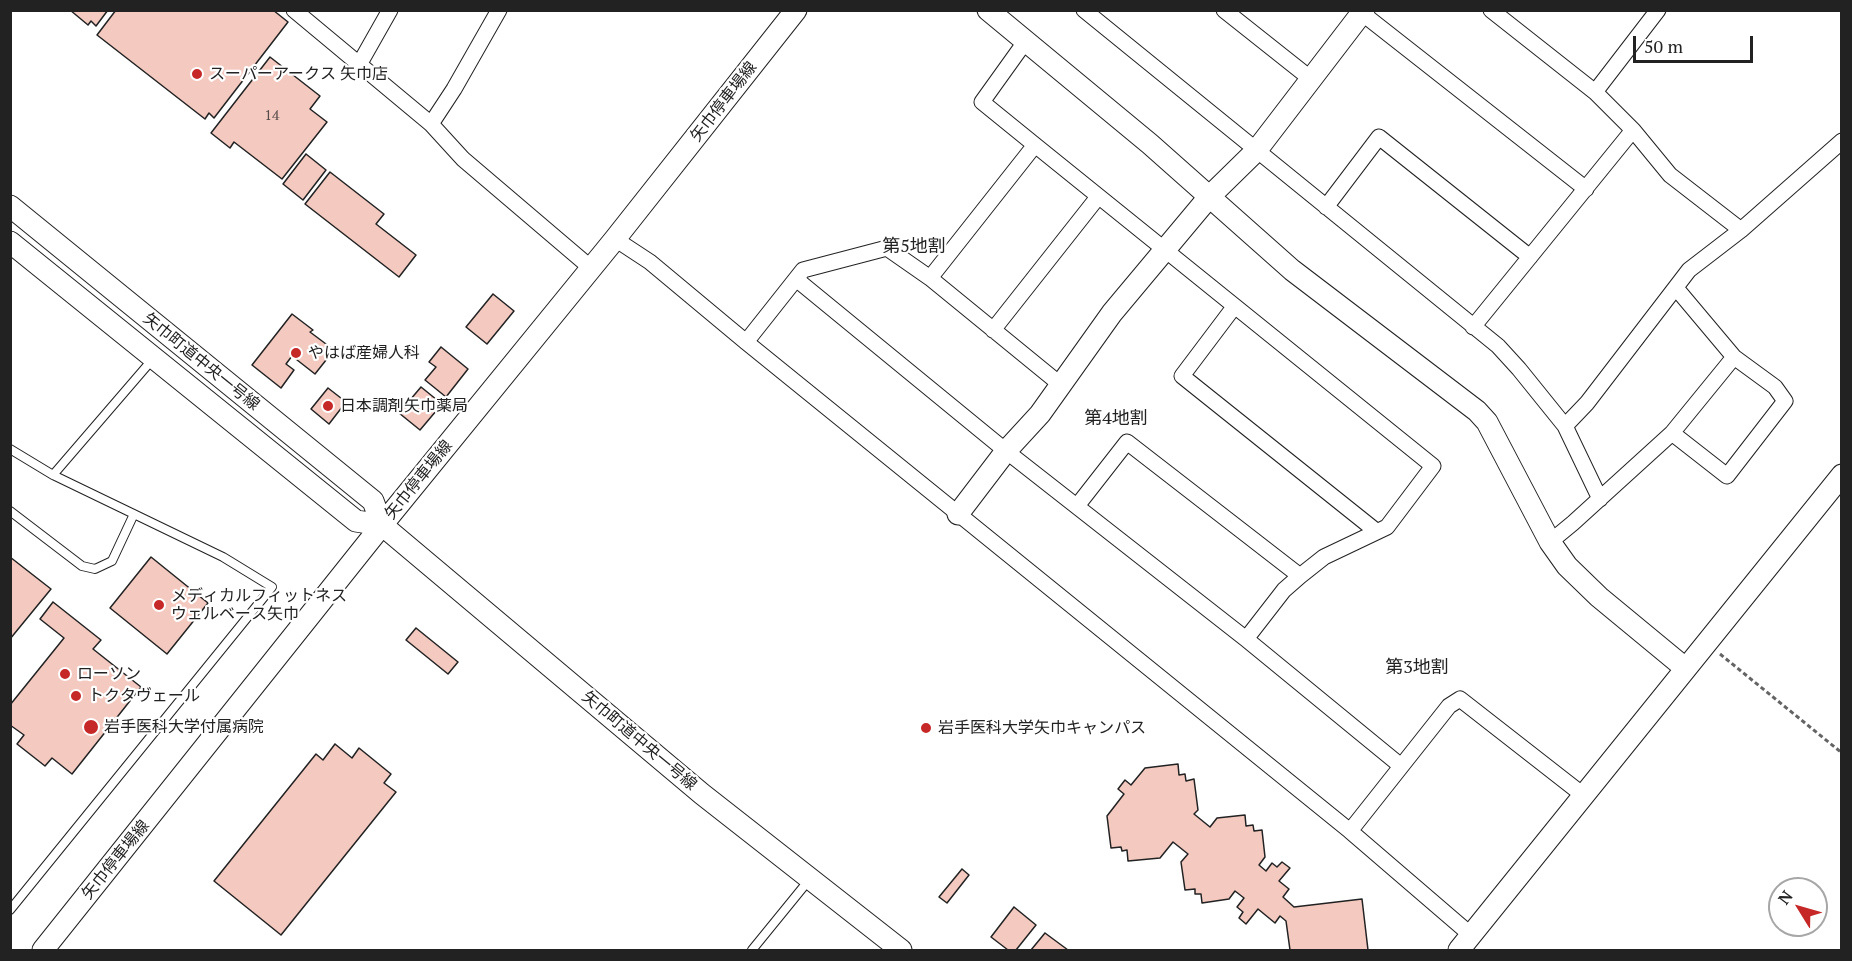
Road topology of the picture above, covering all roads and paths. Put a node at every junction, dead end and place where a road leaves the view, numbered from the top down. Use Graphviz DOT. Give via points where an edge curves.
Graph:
graph roads {
  1 [pos="294,10"];
  2 [pos="390,10"];
  3 [pos="499,10"];
  4 [pos="796,10"];
  5 [pos="988,10"];
  6 [pos="1084,10"];
  7 [pos="1224,10"];
  8 [pos="1491,10"];
  9 [pos="1658,10"];
  10 [pos="1361,11"];
  11 [pos="1026,42"];
  12 [pos="360,63"];
  13 [pos="1311,79"];
  14 [pos="1595,92"];
  15 [pos="430,124"];
  16 [pos="1633,130"];
  17 [pos="1842,141"];
  18 [pos="1035,145"];
  19 [pos="1256,151"];
  20 [pos="1586,189"];
  21 [pos="1098,197"];
  22 [pos="1209,197"];
  23 [pos="10,206"];
  24 [pos="1326,207"];
  25 [pos="1741,230"];
  26 [pos="615,239"];
  27 [pos="10,242"];
  28 [pos="1165,249"];
  29 [pos="1530,257"];
  30 [pos="591,268"];
  31 [pos="930,278"];
  32 [pos="795,279"];
  33 [pos="1676,288"];
  34 [pos="1234,307"];
  35 [pos="1473,327"];
  36 [pos="993,330"];
  37 [pos="746,342"];
  38 [pos="1734,357"];
  39 [pos="153,358"];
  40 [pos="1061,385"];
  41 [pos="1565,426"];
  42 [pos="1672,433"];
  43 [pos="10,449"];
  44 [pos="1006,451"];
  45 [pos="53,475"];
  46 [pos="1842,475"];
  47 [pos="1600,499"];
  48 [pos="1077,506"];
  49 [pos="10,511"];
  50 [pos="134,514"];
  51 [pos="958,514"];
  52 [pos="381,525"];
  53 [pos="1377,531"];
  54 [pos="1550,542"];
  55 [pos="1300,576"];
  56 [pos="1246,639"];
  57 [pos="1707,643"];
  58 [pos="1685,668"];
  59 [pos="1842,753"];
  60 [pos="1401,766"];
  61 [pos="1583,795"];
  62 [pos="1350,831"];
  63 [pos="810,879"];
  64 [pos="10,910"];
  65 [pos="1465,943"];
  66 [pos="43,951"];
  67 [pos="752,951"];
  68 [pos="901,951"];
  1 -- 12 [label="street"];
  2 -- 12 [label="street"];
  3 -- 15 [label="street"];
  4 -- 26 [label="street, 矢巾停車場線"];
  5 -- 11 [label="street"];
  6 -- 19 [label="street"];
  7 -- 13 [label="street"];
  8 -- 14 [label="street"];
  9 -- 14 [label="street"];
  10 -- 13 [label="street"];
  10 -- 20 [label="street"];
  11 -- 18 [label="street" via="982,102"];
  11 -- 22 [label="street"];
  12 -- 15 [label="street"];
  13 -- 19 [label="street"];
  14 -- 16 [label="street"];
  15 -- 30 [label="street" via="463,159"];
  16 -- 20 [label="street"];
  16 -- 25 [label="street" via="1670,176"];
  17 -- 25 [label="street"];
  18 -- 21 [label="street"];
  18 -- 31 [label="street"];
  19 -- 22 [label="street"];
  19 -- 24 [label="street"];
  20 -- 29 [label="street"];
  21 -- 28 [label="street"];
  21 -- 36 [label="street"];
  22 -- 28 [label="street"];
  22 -- 54 [label="street" via="1292,270 1477,411 1487,422"];
  23 -- 52 [label="street, 矢巾町道中央一号線" via="373,501"];
  24 -- 29 [label="street" via="1379,137"];
  24 -- 35 [label="street"];
  25 -- 33 [label="street" via="1689,270"];
  26 -- 30 [label="street, 矢巾停車場線"];
  26 -- 37 [label="street" via="650,262"];
  27 -- 39 [label="street, 矢巾町道中央一号線"];
  28 -- 34 [label="street"];
  28 -- 40 [label="street" via="1112,313"];
  29 -- 35 [label="street"];
  30 -- 52 [label="street, 矢巾停車場線"];
  31 -- 32 [label="street" via="887,248 803,270"];
  31 -- 36 [label="street"];
  32 -- 37 [label="street"];
  32 -- 44 [label="street"];
  33 -- 38 [label="street"];
  33 -- 41 [label="street"];
  34 -- 53 [label="street" via="1182,376"];
  34 -- 53 [label="street" via="1433,466 1387,526"];
  35 -- 41 [label="street" via="1519,369"];
  36 -- 40 [label="street"];
  37 -- 51 [label="street"];
  38 -- 42 [label="street"];
  38 -- 42 [label="street" via="1775,387 1785,401 1727,476"];
  39 -- 45 [label="lane"];
  39 -- 52 [label="street, 矢巾町道中央一号線" via="356,521"];
  40 -- 44 [label="street"];
  41 -- 47 [label="street"];
  42 -- 47 [label="street"];
  43 -- 45 [label="lane"];
  44 -- 48 [label="street"];
  44 -- 51 [label="street"];
  45 -- 50 [label="lane"];
  46 -- 57 [label="street"];
  47 -- 54 [label="street"];
  48 -- 55 [label="street" via="1127,442"];
  48 -- 56 [label="street"];
  49 -- 50 [label="lane" via="82,566 96,569 112,561"];
  50 -- 64 [label="lane" via="222,557 272,587"];
  51 -- 62 [label="street"];
  52 -- 63 [label="street, 矢巾町道中央一号線" via="702,794"];
  52 -- 66 [label="street, 矢巾停車場線"];
  53 -- 55 [label="street" via="1324,557"];
  54 -- 58 [label="street" via="1567,566 1599,597"];
  55 -- 56 [label="street" via="1284,590"];
  56 -- 60 [label="street"];
  57 -- 58 [label="street"];
  57 -- 59 [label="path"];
  58 -- 61 [label="street"];
  60 -- 61 [label="street" via="1449,706 1460,699"];
  60 -- 62 [label="street"];
  61 -- 65 [label="street"];
  62 -- 65 [label="street"];
  63 -- 67 [label="lane"];
  63 -- 68 [label="street, 矢巾町道中央一号線"];
}
